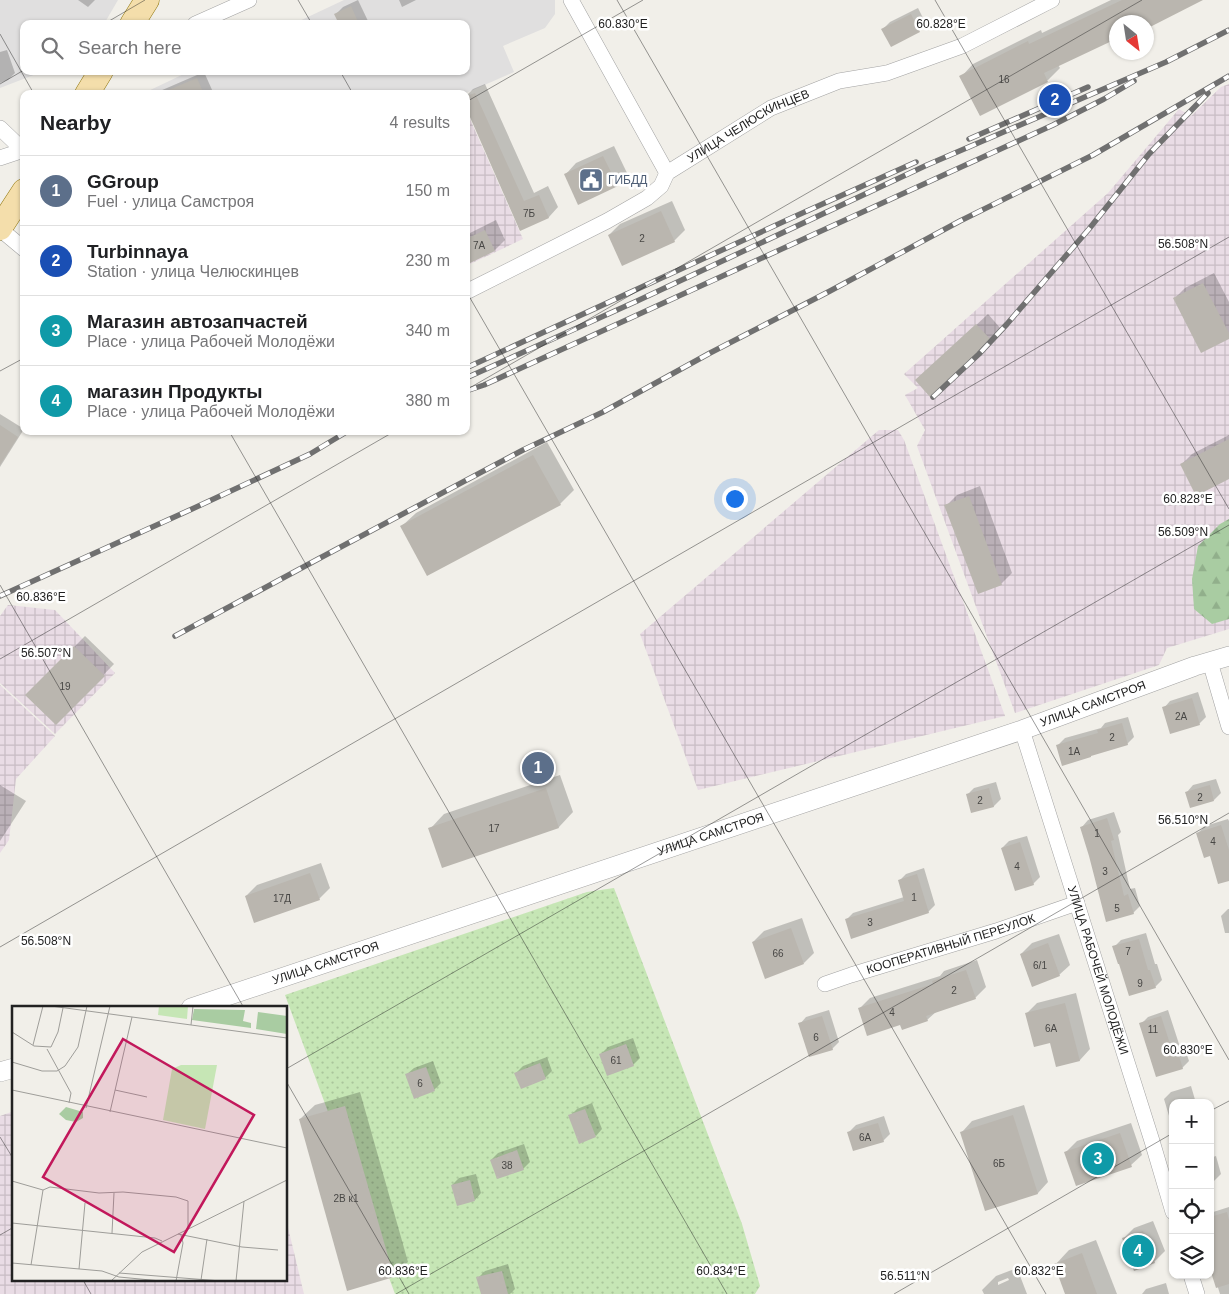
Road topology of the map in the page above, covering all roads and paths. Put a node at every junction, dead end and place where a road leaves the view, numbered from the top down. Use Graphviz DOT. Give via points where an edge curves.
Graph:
graph roads {
  1 [pos="147,0"];
  2 [pos="249,0"];
  3 [pos="571,0"];
  4 [pos="1052,0"];
  5 [pos="134,20"];
  6 [pos="204,20"];
  7 [pos="99,75"];
  8 [pos="89,90"];
  9 [pos="0,128"];
  10 [pos="20,146"];
  11 [pos="20,151"];
  12 [pos="0,158"];
  13 [pos="667,173"];
  14 [pos="20,197"];
  15 [pos="0,228"];
  16 [pos="20,246"];
  17 [pos="470,290"];
  18 [pos="1229,656"];
  19 [pos="1210,662"];
  20 [pos="1229,727"];
  21 [pos="1022,730"];
  22 [pos="1077,903"];
  23 [pos="825,984"];
  24 [pos="197,1006"];
  25 [pos="1169,1198"];
  26 [pos="1192,1279"];
  27 [pos="1197,1294"];
  1 -- 5 [label="main road"];
  2 -- 6 [label="street"];
  3 -- 13 [label="street"];
  4 -- 13 [label="street, УЛИЦА ЧЕЛЮСКИНЦЕВ" via="962,46 888,73 840,81 771,108"];
  7 -- 8 [label="main road"];
  9 -- 10 [label="street"];
  11 -- 12 [label="street"];
  13 -- 17 [label="street, УЛИЦА ЧЕЛЮСКИНЦЕВ" via="661,186 647,198"];
  14 -- 15 [label="main road"];
  15 -- 16 [label="street"];
  18 -- 19 [label="street, УЛИЦА САМСТРОЯ"];
  19 -- 20 [label="street"];
  19 -- 21 [label="street, УЛИЦА САМСТРОЯ"];
  21 -- 22 [label="street, УЛИЦА РАБОЧЕЙ МОЛОДЁЖИ"];
  21 -- 24 [label="street, УЛИЦА САМСТРОЯ"];
  22 -- 23 [label="street, КООПЕРАТИВНЫЙ ПЕРЕУЛОК"];
  22 -- 25 [label="street, УЛИЦА РАБОЧЕЙ МОЛОДЁЖИ"];
  26 -- 27 [label="street"];
}
